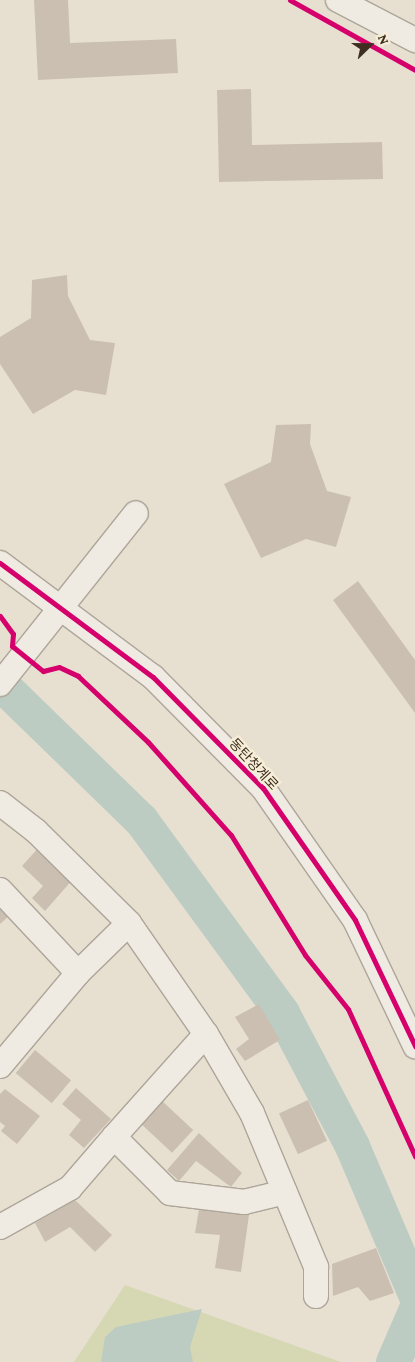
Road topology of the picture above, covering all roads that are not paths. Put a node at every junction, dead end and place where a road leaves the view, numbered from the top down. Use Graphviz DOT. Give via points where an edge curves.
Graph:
graph roads {
  1 [pos="338,0"];
  2 [pos="415,40"];
  3 [pos="136,513"];
  4 [pos="0,563"];
  5 [pos="60,607"];
  6 [pos="0,684"];
  7 [pos="0,803"];
  8 [pos="0,890"];
  9 [pos="129,922"];
  10 [pos="78,973"];
  11 [pos="206,1034"];
  12 [pos="415,1046"];
  13 [pos="0,1066"];
  14 [pos="114,1137"];
  15 [pos="285,1192"];
  16 [pos="0,1227"];
  17 [pos="316,1296"];
  1 -- 2 [label="street"];
  3 -- 5 [label="street"];
  4 -- 5 [label="street, 동탄청계로"];
  5 -- 6 [label="street"];
  5 -- 12 [label="street, 동탄청계로" via="153,677 263,788 355,920"];
  7 -- 9 [label="street" via="36,831"];
  8 -- 10 [label="street"];
  9 -- 10 [label="street"];
  9 -- 11 [label="street"];
  10 -- 13 [label="street"];
  11 -- 14 [label="street"];
  11 -- 15 [label="street" via="252,1113"];
  14 -- 15 [label="street" via="170,1193 244,1202"];
  14 -- 16 [label="street" via="70,1188"];
  15 -- 17 [label="street" via="316,1267"];
}
